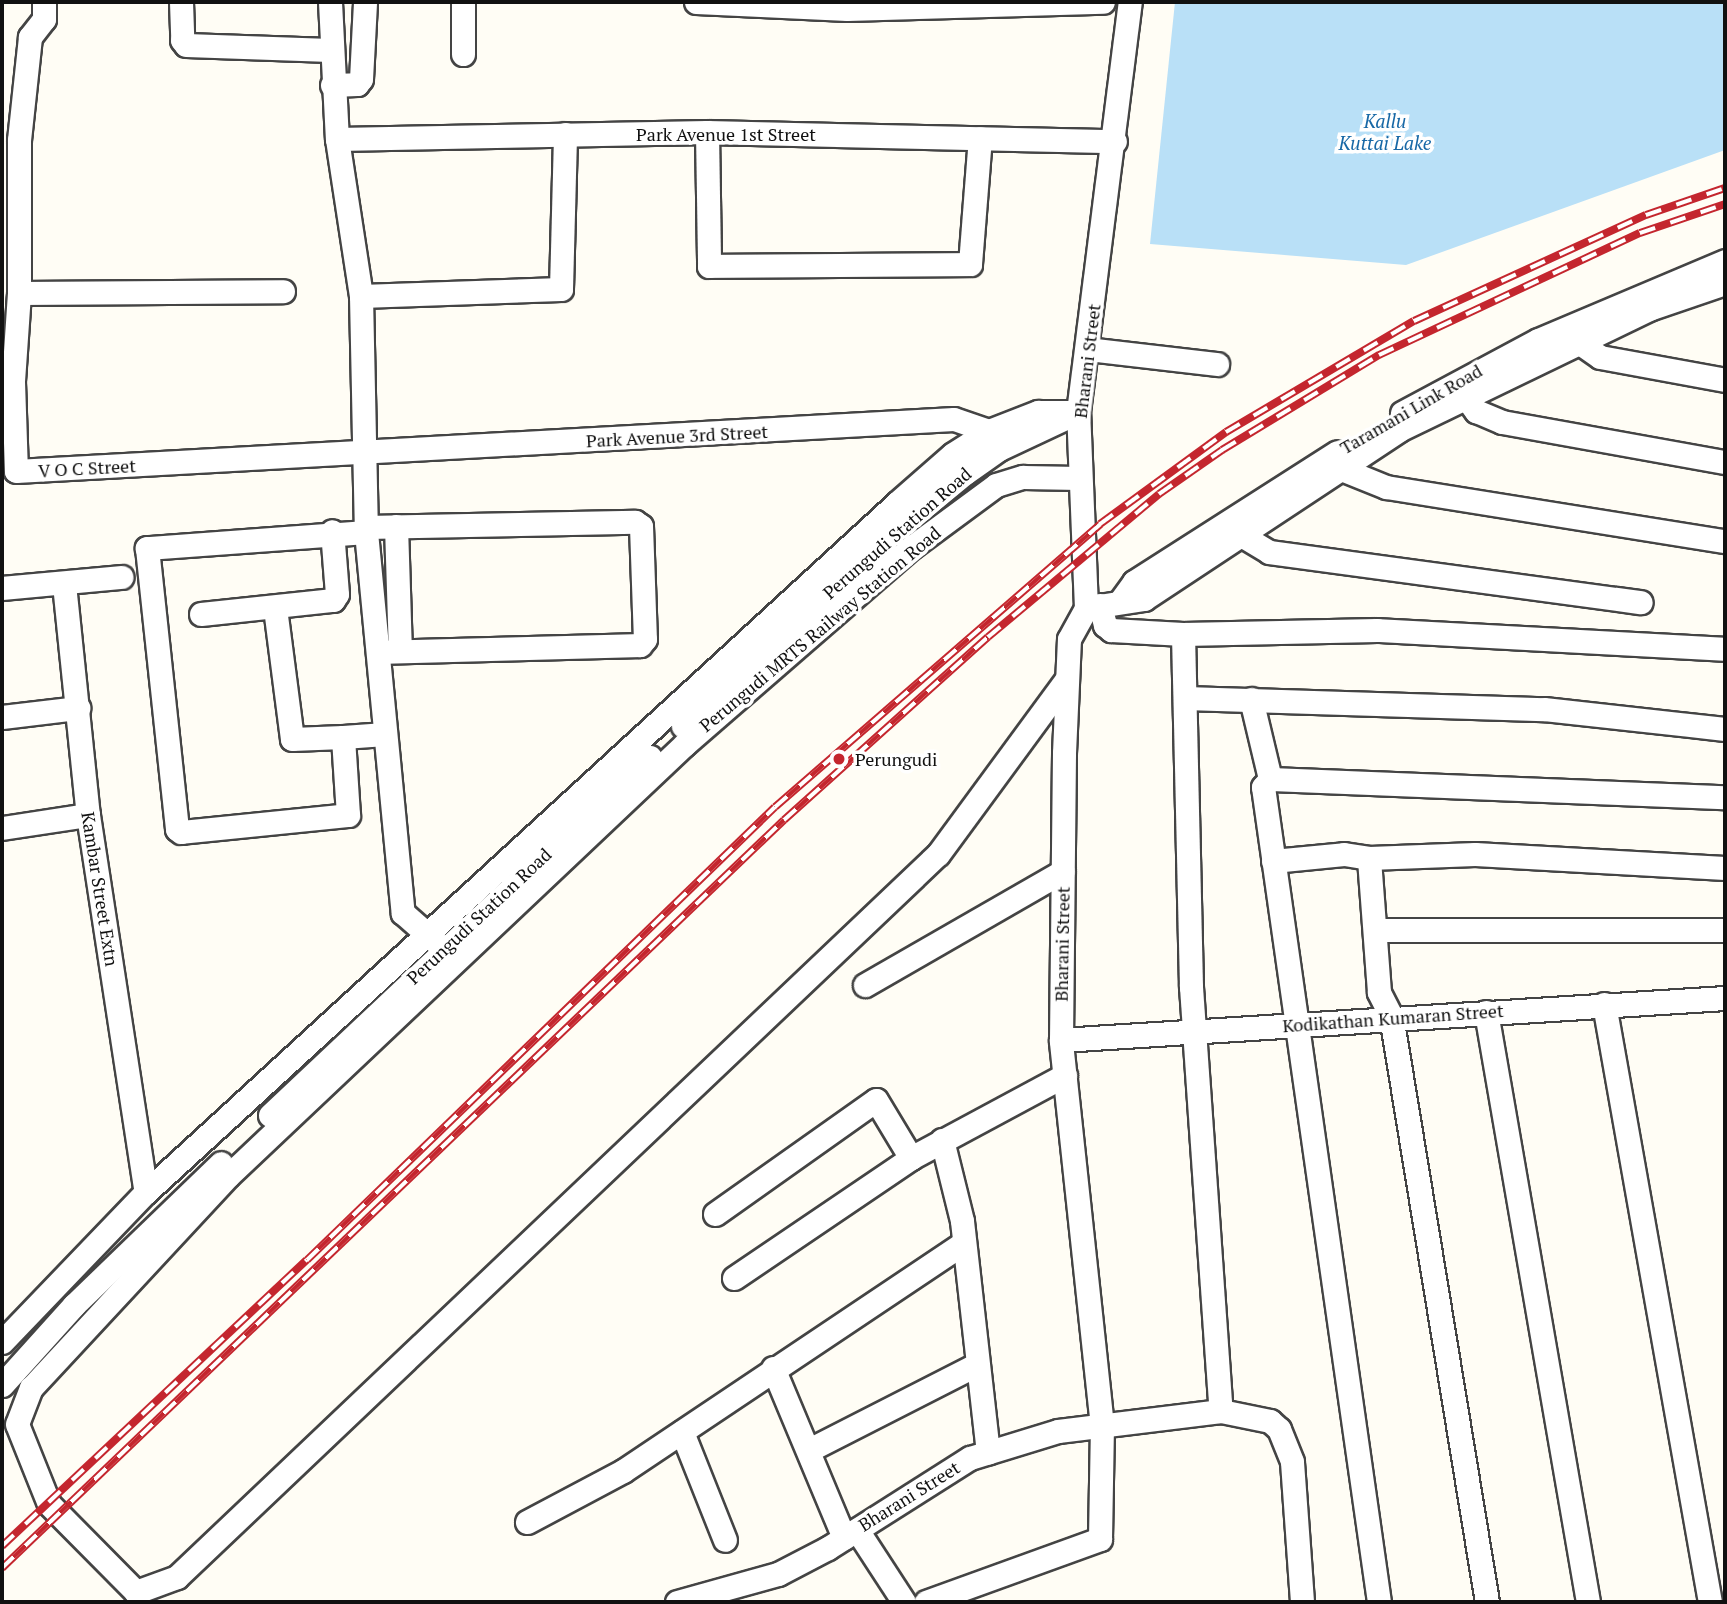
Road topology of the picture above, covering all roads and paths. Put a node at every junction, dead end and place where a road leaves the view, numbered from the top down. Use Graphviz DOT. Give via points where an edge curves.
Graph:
graph roads {
  1 [pos="181,2"];
  2 [pos="330,2"];
  3 [pos="365,2"];
  4 [pos="463,2"];
  5 [pos="696,2"];
  6 [pos="1103,2"];
  7 [pos="1130,2"];
  8 [pos="960,4"];
  9 [pos="847,5"];
  10 [pos="44,10"];
  11 [pos="330,50"];
  12 [pos="463,54"];
  13 [pos="332,85"];
  14 [pos="707,132"];
  15 [pos="565,134"];
  16 [pos="980,138"];
  17 [pos="337,139"];
  18 [pos="1115,141"];
  19 [pos="1725,261"];
  20 [pos="1725,283"];
  21 [pos="283,291"];
  22 [pos="19,293"];
  23 [pos="361,296"];
  24 [pos="1580,343"];
  25 [pos="1087,349"];
  26 [pos="1217,364"];
  27 [pos="1725,380"];
  28 [pos="1465,396"];
  29 [pos="1078,412"];
  30 [pos="989,431"];
  31 [pos="363,455"];
  32 [pos="1725,462"];
  33 [pos="1339,468"];
  34 [pos="1079,478"];
  35 [pos="396,526"];
  36 [pos="366,529"];
  37 [pos="332,531"];
  38 [pos="1241,536"];
  39 [pos="1725,541"];
  40 [pos="121,578"];
  41 [pos="64,584"];
  42 [pos="2,588"];
  43 [pos="1641,602"];
  44 [pos="1102,604"];
  45 [pos="275,608"];
  46 [pos="201,614"];
  47 [pos="1183,634"];
  48 [pos="1725,649"];
  49 [pos="389,652"];
  50 [pos="1066,680"];
  51 [pos="1185,698"];
  52 [pos="1251,699"];
  53 [pos="78,708"];
  54 [pos="2,717"];
  55 [pos="1725,729"];
  56 [pos="385,734"];
  57 [pos="343,737"];
  58 [pos="1270,779"];
  59 [pos="1725,797"];
  60 [pos="88,815"];
  61 [pos="2,828"];
  62 [pos="1368,859"];
  63 [pos="1273,861"];
  64 [pos="1725,868"];
  65 [pos="1063,871"];
  66 [pos="521,889"];
  67 [pos="1376,930"];
  68 [pos="1725,930"];
  69 [pos="426,933"];
  70 [pos="443,949"];
  71 [pos="865,985"];
  72 [pos="1725,998"];
  73 [pos="1604,1004"];
  74 [pos="1486,1012"];
  75 [pos="1391,1016"];
  76 [pos="1293,1024"];
  77 [pos="1195,1031"];
  78 [pos="1061,1040"];
  79 [pos="1065,1075"];
  80 [pos="942,1140"];
  81 [pos="912,1158"];
  82 [pos="146,1192"];
  83 [pos="715,1214"];
  84 [pos="964,1242"];
  85 [pos="734,1278"];
  86 [pos="2,1342"];
  87 [pos="976,1365"];
  88 [pos="773,1368"];
  89 [pos="4,1381"];
  90 [pos="31,1388"];
  91 [pos="1221,1411"];
  92 [pos="1102,1426"];
  93 [pos="682,1432"];
  94 [pos="809,1450"];
  95 [pos="988,1453"];
  96 [pos="527,1522"];
  97 [pos="850,1534"];
  98 [pos="725,1540"];
  99 [pos="677,1602"];
  100 [pos="904,1602"];
  101 [pos="926,1602"];
  102 [pos="1302,1602"];
  103 [pos="1379,1602"];
  104 [pos="1487,1602"];
  105 [pos="1588,1602"];
  106 [pos="1710,1602"];
  1 -- 11 [label="street" via="186,45"];
  2 -- 11 [label="street"];
  3 -- 13 [label="street" via="361,79 357,84"];
  4 -- 12 [label="street"];
  5 -- 9 [label="street"];
  6 -- 8 [label="street"];
  7 -- 18 [label="street, Bharani Street"];
  8 -- 9 [label="street"];
  10 -- 22 [label="street, V O C Street" via="30,37 19,141"];
  11 -- 13 [label="street"];
  13 -- 17 [label="street"];
  14 -- 15 [label="street, Park Avenue 1st Street"];
  14 -- 16 [label="street, Park Avenue 1st Street"];
  14 -- 16 [label="street" via="709,266 970,264"];
  15 -- 17 [label="street, Park Avenue 1st Street"];
  15 -- 23 [label="street" via="561,289"];
  16 -- 18 [label="street, Park Avenue 1st Street"];
  17 -- 23 [label="street"];
  18 -- 25 [label="street, Bharani Street"];
  19 -- 44 [label="street, Taramani Link Road" via="1538,340 1439,390"];
  20 -- 24 [label="street, Taramani Link Road" via="1649,309"];
  21 -- 22 [label="street"];
  22 -- 31 [label="street, V O C Street" via="13,382 16,471"];
  23 -- 31 [label="street"];
  24 -- 27 [label="street" via="1600,357"];
  24 -- 28 [label="street, Taramani Link Road"];
  25 -- 26 [label="street"];
  25 -- 29 [label="street, Bharani Street"];
  28 -- 32 [label="street" via="1476,411 1502,422"];
  28 -- 33 [label="street, Taramani Link Road"];
  29 -- 30 [label="street, Perungudi Station Road" via="1038,412"];
  29 -- 34 [label="street, Bharani Street"];
  29 -- 66 [label="street, Perungudi Station Road" via="999,449 891,534"];
  30 -- 31 [label="street, Park Avenue 3rd Street" via="954,419"];
  30 -- 69 [label="street, Perungudi Station Road" via="953,454 897,503"];
  31 -- 36 [label="street"];
  33 -- 38 [label="street, Taramani Link Road"];
  33 -- 39 [label="street" via="1385,487"];
  34 -- 44 [label="street, Bharani Street"];
  34 -- 66 [label="street, Perungudi MRTS Railway Station Road" via="1023,477 996,485 912,547"];
  35 -- 36 [label="street"];
  35 -- 49 [label="street"];
  35 -- 49 [label="street" via="635,522 641,526 643,643"];
  36 -- 37 [label="street"];
  36 -- 49 [label="street"];
  37 -- 45 [label="street" via="335,598"];
  37 -- 57 [label="street" via="147,548 177,829 348,815"];
  38 -- 43 [label="street" via="1269,552"];
  38 -- 44 [label="street, Taramani Link Road" via="1144,599"];
  40 -- 41 [label="street"];
  41 -- 42 [label="street"];
  41 -- 53 [label="street, Kambar Street Extn"];
  44 -- 47 [label="street" via="1105,625 1111,630"];
  44 -- 50 [label="street, Bharani Street" via="1069,639"];
  45 -- 46 [label="street"];
  45 -- 57 [label="street" via="292,739"];
  47 -- 48 [label="street" via="1377,630"];
  47 -- 51 [label="street"];
  49 -- 56 [label="street"];
  50 -- 65 [label="street, Bharani Street"];
  50 -- 90 [label="street" via="938,854 177,1577 136,1592 49,1504 17,1424"];
  51 -- 52 [label="street"];
  51 -- 77 [label="street"];
  52 -- 55 [label="street" via="1544,709"];
  52 -- 58 [label="street"];
  53 -- 54 [label="street"];
  53 -- 60 [label="street, Kambar Street Extn"];
  56 -- 57 [label="street"];
  56 -- 69 [label="street" via="403,913"];
  58 -- 59 [label="street"];
  58 -- 63 [label="street" via="1263,787"];
  60 -- 61 [label="street"];
  60 -- 82 [label="street, Kambar Street Extn"];
  62 -- 63 [label="street" via="1344,854"];
  62 -- 64 [label="street" via="1475,855"];
  62 -- 67 [label="street"];
  63 -- 76 [label="street"];
  65 -- 71 [label="street"];
  65 -- 78 [label="street, Bharani Street"];
  66 -- 70 [label="street, Perungudi Station Road"];
  66 -- 90 [label="street" via="228,1176"];
  67 -- 68 [label="street"];
  67 -- 75 [label="street" via="1379,992"];
  69 -- 70 [label="street"];
  69 -- 82 [label="street, Perungudi Station Road"];
  70 -- 89 [label="street, Perungudi Station Road" via="74,1305"];
  72 -- 73 [label="street, Kodikathan Kumaran Street"];
  73 -- 74 [label="street, Kodikathan Kumaran Street"];
  73 -- 106 [label="street"];
  74 -- 75 [label="street, Kodikathan Kumaran Street"];
  74 -- 105 [label="street"];
  75 -- 76 [label="street, Kodikathan Kumaran Street"];
  75 -- 104 [label="street"];
  76 -- 77 [label="street, Kodikathan Kumaran Street"];
  76 -- 103 [label="street"];
  77 -- 78 [label="street, Kodikathan Kumaran Street"];
  77 -- 91 [label="street"];
  78 -- 79 [label="street, Bharani Street"];
  79 -- 80 [label="street"];
  79 -- 92 [label="street, Bharani Street"];
  80 -- 81 [label="street"];
  80 -- 84 [label="street"];
  81 -- 83 [label="street" via="876,1100"];
  81 -- 85 [label="street"];
  82 -- 86 [label="street, Perungudi Station Road"];
  84 -- 87 [label="street"];
  84 -- 88 [label="street"];
  87 -- 94 [label="street"];
  87 -- 95 [label="street"];
  88 -- 93 [label="street"];
  88 -- 94 [label="street"];
  89 -- 90 [label="street"];
  91 -- 92 [label="street"];
  91 -- 102 [label="street" via="1270,1421 1279,1429 1292,1462"];
  92 -- 95 [label="street, Bharani Street" via="1058,1432"];
  92 -- 101 [label="street" via="1100,1539"];
  93 -- 96 [label="street" via="623,1471"];
  93 -- 98 [label="street"];
  94 -- 97 [label="street"];
  95 -- 97 [label="street, Bharani Street" via="970,1458"];
  97 -- 99 [label="street, Bharani Street" via="778,1574"];
  97 -- 100 [label="street"];
}
